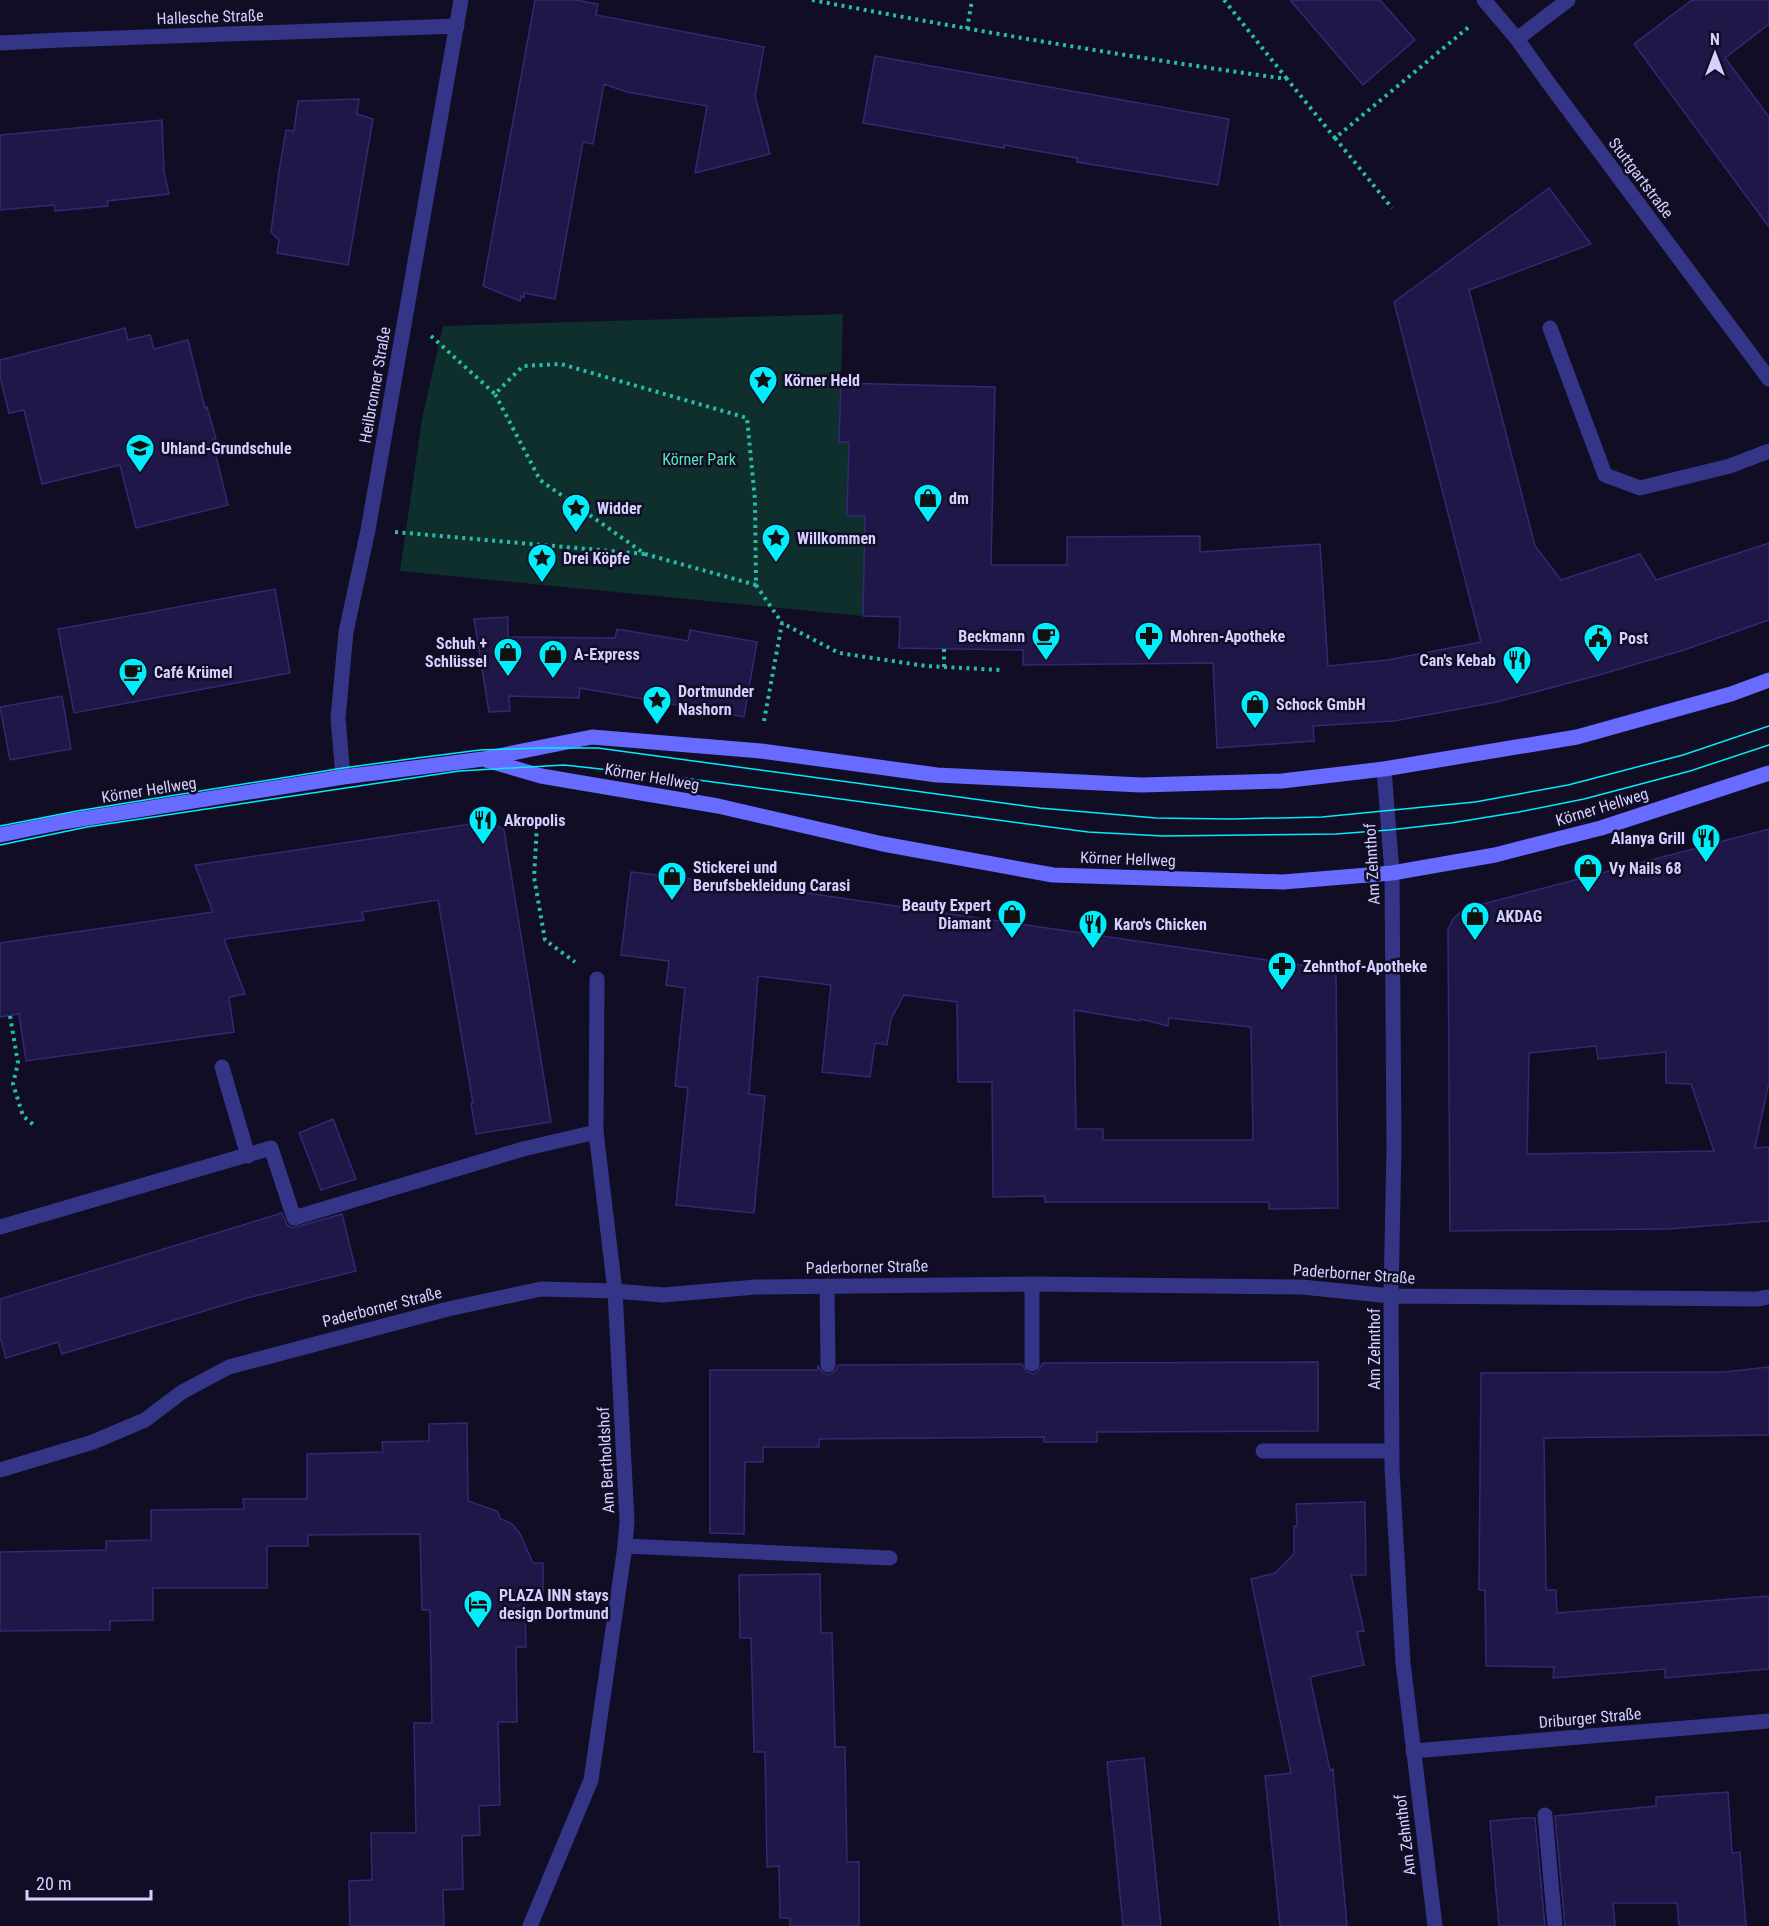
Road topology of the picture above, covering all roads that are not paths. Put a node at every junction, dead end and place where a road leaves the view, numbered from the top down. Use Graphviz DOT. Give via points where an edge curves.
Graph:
graph roads {
  1 [pos="461,0"];
  2 [pos="1568,0"];
  3 [pos="1487,4"];
  4 [pos="457,27"];
  5 [pos="1517,39"];
  6 [pos="0,44"];
  7 [pos="1550,328"];
  8 [pos="1769,379"];
  9 [pos="1769,451"];
  10 [pos="1769,680"];
  11 [pos="483,759"];
  12 [pos="1384,769"];
  13 [pos="1769,773"];
  14 [pos="343,777"];
  15 [pos="0,835"];
  16 [pos="1392,873"];
  17 [pos="597,979"];
  18 [pos="222,1067"];
  19 [pos="596,1131"];
  20 [pos="248,1156"];
  21 [pos="0,1227"];
  22 [pos="1032,1284"];
  23 [pos="827,1286"];
  24 [pos="615,1291"];
  25 [pos="1391,1296"];
  26 [pos="1769,1297"];
  27 [pos="1032,1364"];
  28 [pos="828,1365"];
  29 [pos="1392,1451"];
  30 [pos="1263,1452"];
  31 [pos="0,1470"];
  32 [pos="625,1546"];
  33 [pos="890,1558"];
  34 [pos="1769,1721"];
  35 [pos="1413,1751"];
  36 [pos="1545,1815"];
  37 [pos="530,1926"];
  38 [pos="1435,1926"];
  39 [pos="1555,1926"];
  1 -- 4 [label="street, Heilbronner Straße"];
  2 -- 5 [label="street"];
  3 -- 5 [label="street, Stuttgartstraße"];
  4 -- 6 [label="street, Hallesche Straße"];
  4 -- 14 [label="street, Heilbronner Straße" via="345,642 338,718"];
  5 -- 8 [label="street, Stuttgartstraße"];
  7 -- 9 [label="street" via="1605,475 1640,488 1730,466"];
  10 -- 12 [label="main road, Körner Hellweg" via="1577,736"];
  11 -- 12 [label="main road, Körner Hellweg" via="592,737 761,751 937,775 1129,785 1282,781"];
  11 -- 14 [label="main road, Körner Hellweg"];
  11 -- 16 [label="main road, Körner Hellweg" via="541,776 718,806 883,844 1053,875 1283,882"];
  12 -- 16 [label="street, Am Zehnthof"];
  13 -- 16 [label="main road, Körner Hellweg" via="1601,828 1495,855"];
  14 -- 15 [label="main road, Körner Hellweg"];
  16 -- 25 [label="street, Am Zehnthof"];
  17 -- 19 [label="street, Am Bertholdshof"];
  18 -- 20 [label="street"];
  19 -- 20 [label="street" via="294,1218 271,1148"];
  19 -- 24 [label="street, Am Bertholdshof"];
  20 -- 21 [label="street"];
  22 -- 23 [label="street, Paderborner Straße"];
  22 -- 25 [label="street, Paderborner Straße" via="1302,1287"];
  22 -- 27 [label="street"];
  23 -- 24 [label="street, Paderborner Straße" via="663,1295"];
  23 -- 28 [label="street"];
  24 -- 31 [label="street, Paderborner Straße" via="541,1289 448,1308 229,1367 182,1392 145,1420 93,1442"];
  24 -- 32 [label="street, Am Bertholdshof"];
  25 -- 26 [label="street, Paderborner Straße"];
  25 -- 29 [label="street, Am Zehnthof"];
  29 -- 30 [label="street"];
  29 -- 35 [label="street, Am Zehnthof" via="1403,1663"];
  32 -- 33 [label="street"];
  32 -- 37 [label="street, Am Bertholdshof" via="591,1780"];
  34 -- 35 [label="street, Driburger Straße"];
  35 -- 38 [label="street, Am Zehnthof"];
  36 -- 39 [label="street"];
}
